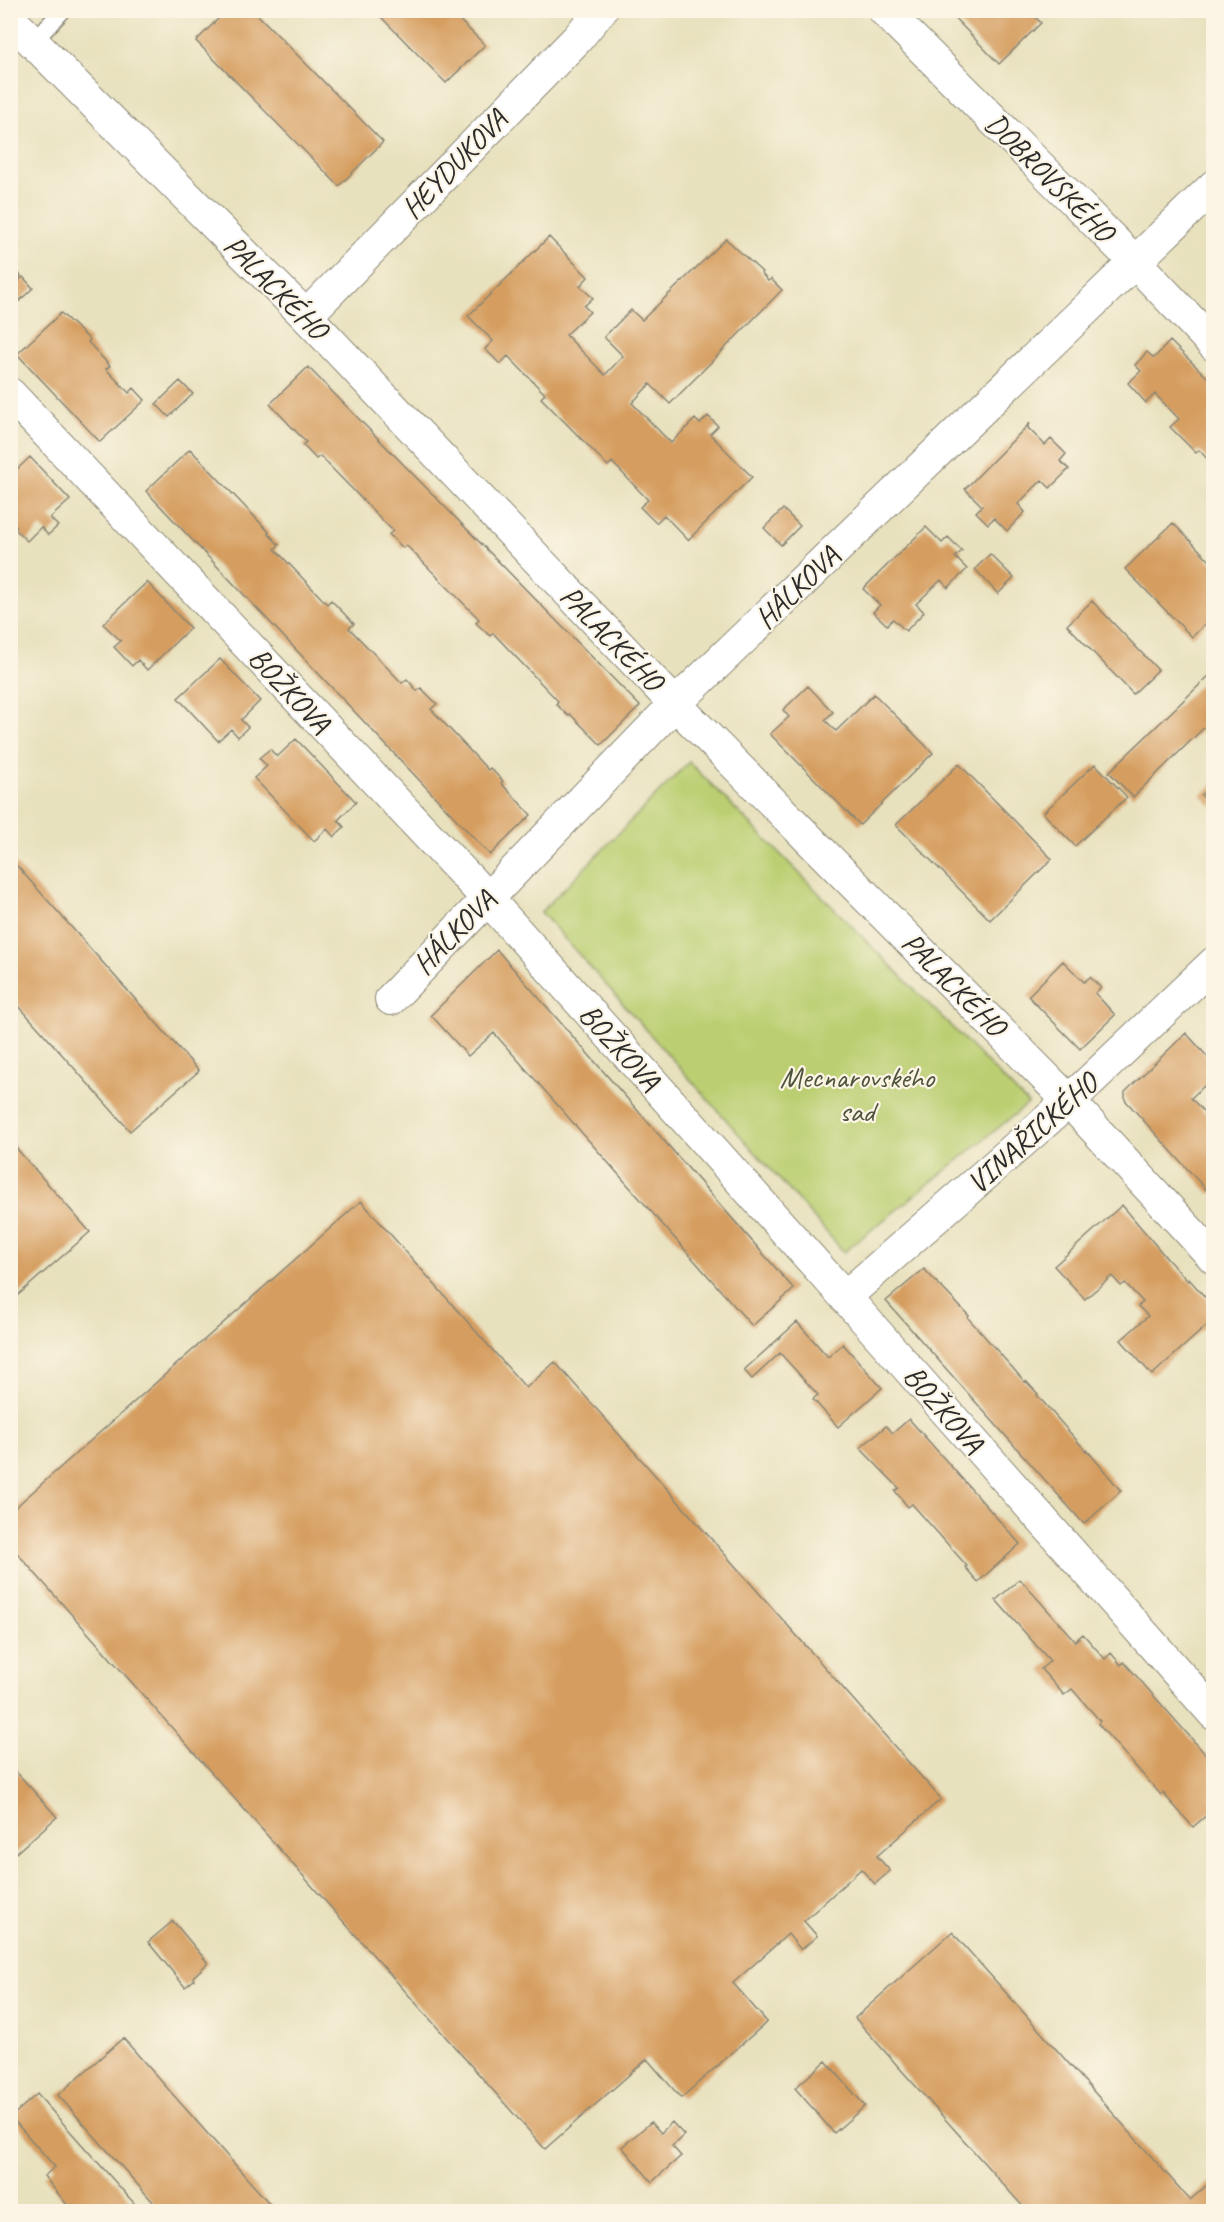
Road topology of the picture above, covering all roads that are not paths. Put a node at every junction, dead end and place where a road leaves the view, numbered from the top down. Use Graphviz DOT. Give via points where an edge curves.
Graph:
graph roads {
  1 [pos="63,10"];
  2 [pos="601,10"];
  3 [pos="884,10"];
  4 [pos="10,19"];
  5 [pos="33,42"];
  6 [pos="1214,186"];
  7 [pos="1135,262"];
  8 [pos="306,316"];
  9 [pos="1214,345"];
  10 [pos="10,394"];
  11 [pos="675,704"];
  12 [pos="487,898"];
  13 [pos="1214,963"];
  14 [pos="391,999"];
  15 [pos="1070,1101"];
  16 [pos="1214,1258"];
  17 [pos="845,1298"];
  18 [pos="1214,1714"];
  1 -- 5 [label="lane"];
  2 -- 8 [label="street, HEYDUKOVA"];
  3 -- 7 [label="street, DOBROVSKÉHO"];
  4 -- 5 [label="street, PALACKÉHO"];
  5 -- 8 [label="street, PALACKÉHO"];
  6 -- 7 [label="street, HÁLKOVA"];
  7 -- 9 [label="street, DOBROVSKÉHO"];
  7 -- 11 [label="street, HÁLKOVA"];
  8 -- 11 [label="street, PALACKÉHO"];
  10 -- 12 [label="street, BOŽKOVA"];
  11 -- 12 [label="street, HÁLKOVA"];
  11 -- 15 [label="street, PALACKÉHO"];
  12 -- 14 [label="street, HÁLKOVA"];
  12 -- 17 [label="street, BOŽKOVA"];
  13 -- 15 [label="street, VINAŘICKÉHO"];
  15 -- 16 [label="street, PALACKÉHO"];
  15 -- 17 [label="street, VINAŘICKÉHO"];
  17 -- 18 [label="street, BOŽKOVA"];
}
